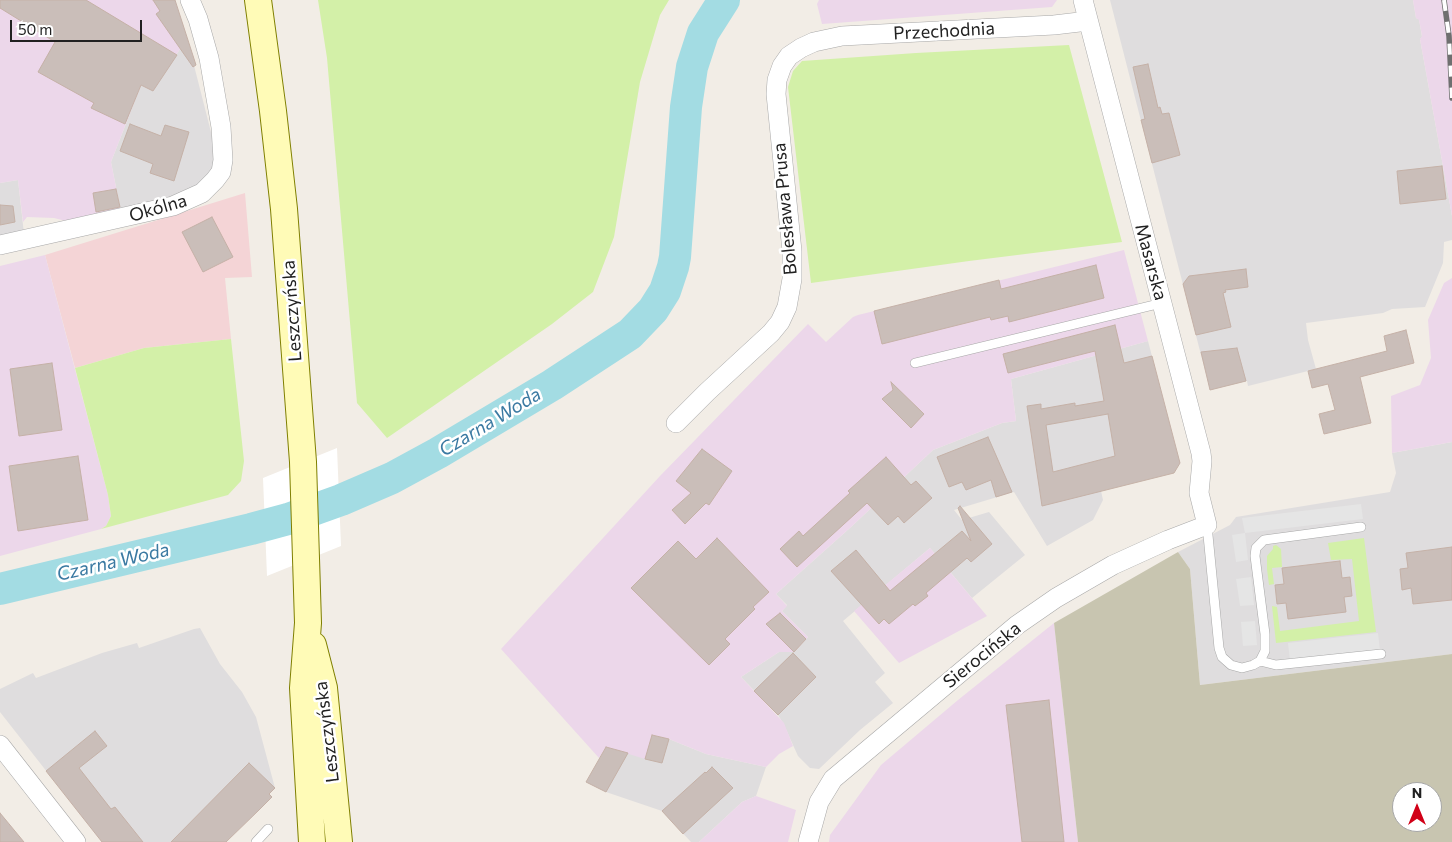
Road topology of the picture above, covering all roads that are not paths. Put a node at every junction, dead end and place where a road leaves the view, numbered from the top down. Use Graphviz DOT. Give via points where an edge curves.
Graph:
graph roads {
  1 [pos="190,0"];
  2 [pos="258,0"];
  3 [pos="1083,0"];
  4 [pos="1088,21"];
  5 [pos="801,48"];
  6 [pos="0,246"];
  7 [pos="1162,303"];
  8 [pos="915,363"];
  9 [pos="676,423"];
  10 [pos="1207,525"];
  11 [pos="1361,527"];
  12 [pos="308,623"];
  13 [pos="1381,654"];
  14 [pos="1260,661"];
  15 [pos="0,745"];
  16 [pos="268,829"];
  17 [pos="76,842"];
  18 [pos="256,842"];
  19 [pos="312,842"];
  20 [pos="340,842"];
  21 [pos="808,842"];
  1 -- 6 [label="street, Okólna" via="209,58 222,127 223,164 216,180 202,194 173,206"];
  2 -- 12 [label="main road, Leszczyńska" via="284,210 303,462"];
  3 -- 4 [label="street, Masarska"];
  4 -- 5 [label="street, Przechodnia" via="842,36"];
  4 -- 7 [label="street, Masarska"];
  5 -- 9 [label="street, Bolesława Prusa" via="782,66 776,94 792,255 792,279 786,310 771,333"];
  7 -- 8 [label="lane"];
  7 -- 10 [label="street, Masarska" via="1201,453 1199,492"];
  10 -- 14 [label="lane" via="1222,657 1231,665 1242,668"];
  10 -- 21 [label="street, Sierocińska" via="1113,565 1017,625 836,776 818,804"];
  11 -- 14 [label="lane" via="1264,540 1256,548 1254,556 1265,634 1265,651"];
  12 -- 19 [label="main road, Leszczyńska" via="302,688"];
  12 -- 20 [label="main road, Leszczyńska" via="324,688"];
  13 -- 14 [label="lane" via="1276,664"];
  15 -- 17 [label="street"];
  16 -- 18 [label="lane"];
}
